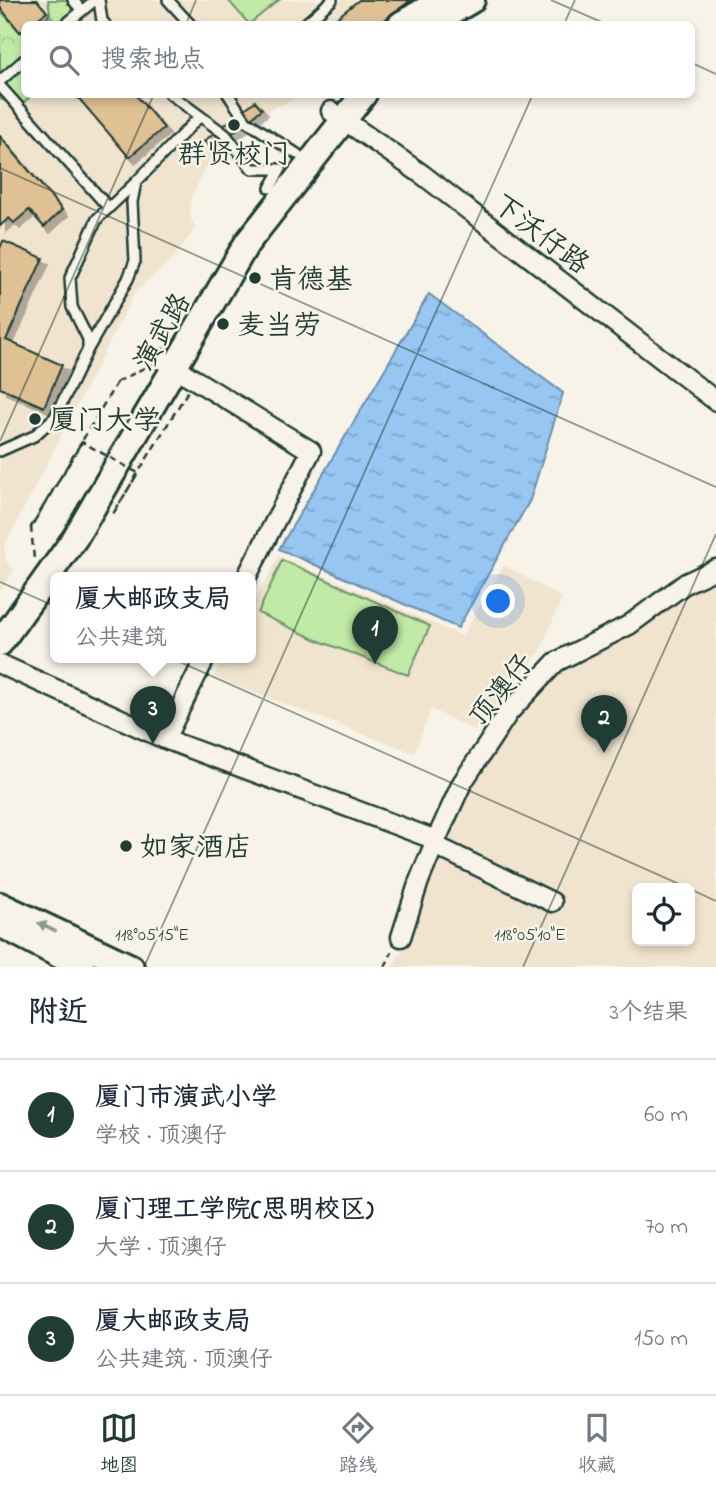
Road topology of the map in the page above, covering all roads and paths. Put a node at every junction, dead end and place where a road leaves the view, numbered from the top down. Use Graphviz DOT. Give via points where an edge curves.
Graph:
graph roads {
  1 [pos="73,0"];
  2 [pos="97,0"];
  3 [pos="168,0"];
  4 [pos="332,0"];
  5 [pos="442,0"];
  6 [pos="472,0"];
  7 [pos="82,11"];
  8 [pos="70,21"];
  9 [pos="102,21"];
  10 [pos="187,21"];
  11 [pos="308,21"];
  12 [pos="406,21"];
  13 [pos="437,21"];
  14 [pos="21,63"];
  15 [pos="0,84"];
  16 [pos="175,98"];
  17 [pos="231,98"];
  18 [pos="357,98"];
  19 [pos="340,108"];
  20 [pos="200,116"];
  21 [pos="297,154"];
  22 [pos="136,182"];
  23 [pos="270,188"];
  24 [pos="108,207"];
  25 [pos="88,349"];
  26 [pos="168,363"];
  27 [pos="188,391"];
  28 [pos="716,401"];
  29 [pos="0,451"];
  30 [pos="31,527"];
  31 [pos="716,569"];
  32 [pos="36,572"];
  33 [pos="51,572"];
  34 [pos="249,572"];
  35 [pos="50,573"];
  36 [pos="0,637"];
  37 [pos="0,643"];
  38 [pos="203,663"];
  39 [pos="0,664"];
  40 [pos="165,739"];
  41 [pos="435,843"];
  42 [pos="552,902"];
  43 [pos="0,905"];
  44 [pos="0,923"];
  45 [pos="401,937"];
  46 [pos="82,967"];
  47 [pos="131,967"];
  1 -- 7 [label="lane"];
  2 -- 7 [label="lane"];
  2 -- 9 [label="lane"];
  3 -- 10 [label="lane"];
  4 -- 11 [label="lane"];
  5 -- 12 [label="main road"];
  6 -- 13 [label="main road"];
  7 -- 8 [label="lane"];
  14 -- 15 [label="lane"];
  15 -- 24 [label="lane"];
  16 -- 20 [label="lane"];
  17 -- 21 [label="lane" via="246,121"];
  18 -- 19 [label="main road, 演武路"];
  19 -- 21 [label="main road, 演武路"];
  19 -- 26 [label="main road, 演武路"];
  19 -- 28 [label="street, 下沃仔路"];
  20 -- 22 [label="lane"];
  20 -- 23 [label="lane" via="226,135 252,169 281,169"];
  21 -- 23 [label="main road, 演武路"];
  22 -- 24 [label="lane"];
  22 -- 25 [label="lane" via="132,202 135,261"];
  23 -- 26 [label="main road, 演武路" via="234,234"];
  24 -- 25 [label="lane" via="92,229 70,278 72,307 88,339"];
  25 -- 29 [label="lane" via="55,417 34,436"];
  26 -- 30 [label="path, bridge" via="117,382"];
  26 -- 32 [label="main road, 演武路"];
  26 -- 33 [label="main road, 演武路" via="75,538"];
  26 -- 34 [label="street" via="311,451"];
  27 -- 30 [label="path, bridge" via="113,514 138,472 82,442"];
  30 -- 32 [label="path"];
  31 -- 41 [label="street, 顶澳仔" via="686,583 629,625 556,662 503,722 462,783"];
  32 -- 36 [label="main road, 演武路"];
  35 -- 37 [label="main road, 演武路"];
  38 -- 40 [label="street"];
  39 -- 40 [label="street"];
  40 -- 41 [label="street"];
  41 -- 42 [label="street"];
  41 -- 45 [label="street, 顶澳仔"];
  47 -- 43 [label="main road, one-way"];
  44 -- 46 [label="main road"];
}
